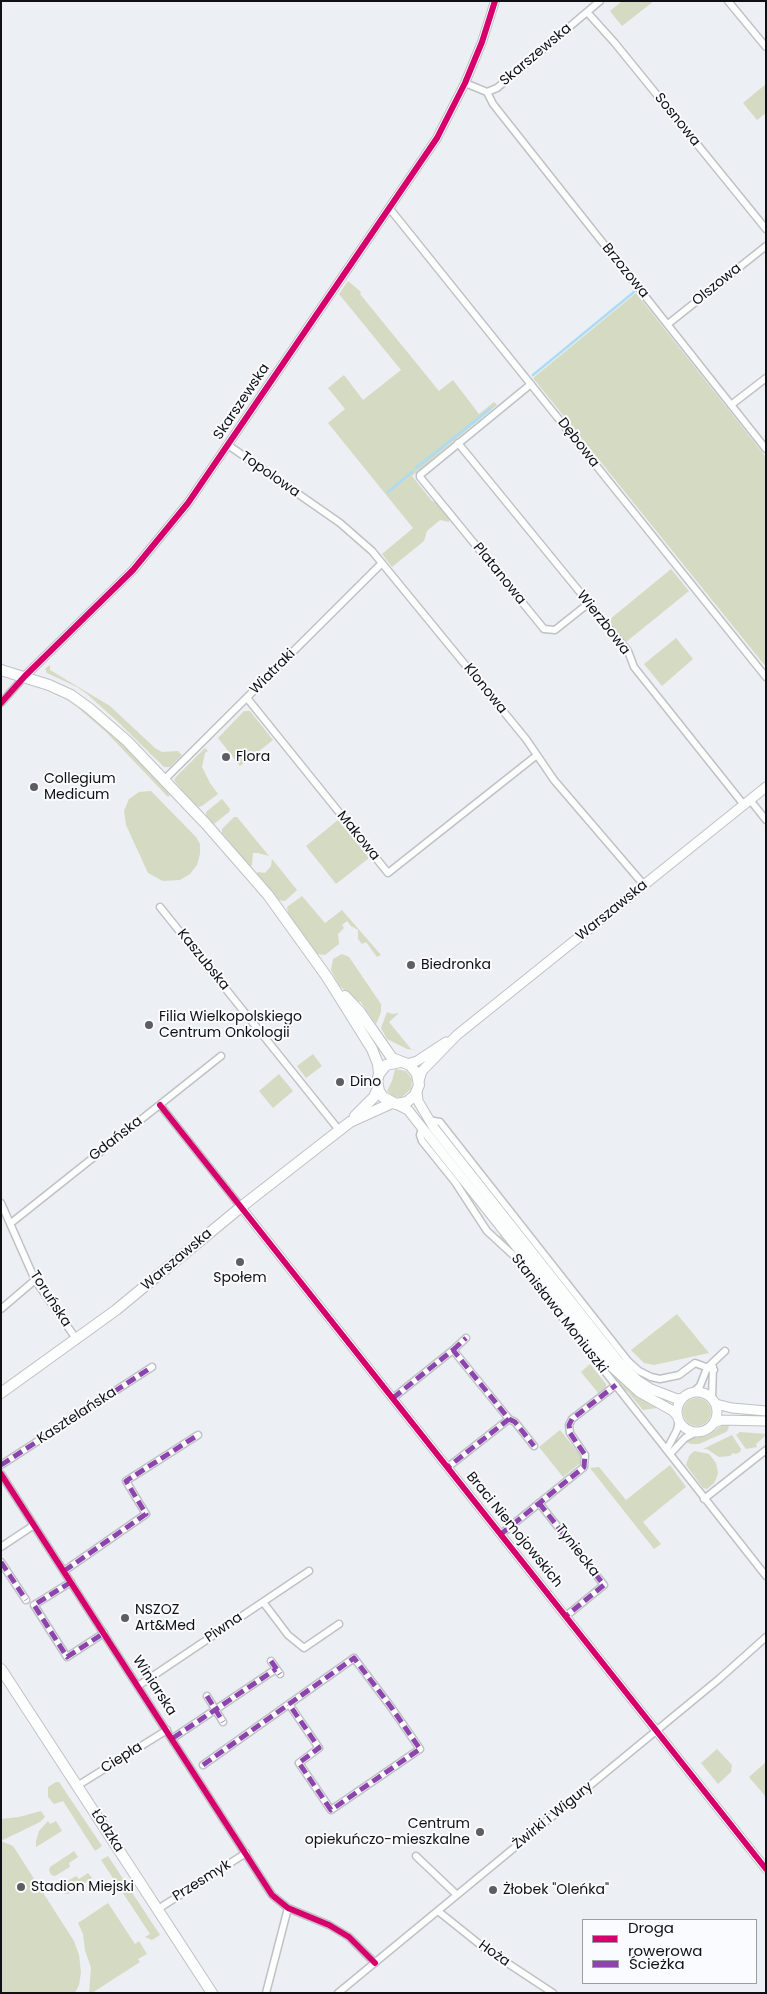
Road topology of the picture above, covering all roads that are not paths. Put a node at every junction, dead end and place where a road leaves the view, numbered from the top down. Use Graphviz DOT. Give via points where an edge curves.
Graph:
graph roads {
  1 [pos="496,1"];
  2 [pos="600,1"];
  3 [pos="728,1"];
  4 [pos="588,12"];
  5 [pos="766,47"];
  6 [pos="465,83"];
  7 [pos="487,92"];
  8 [pos="390,208"];
  9 [pos="766,229"];
  10 [pos="766,246"];
  11 [pos="668,324"];
  12 [pos="766,378"];
  13 [pos="531,384"];
  14 [pos="731,405"];
  15 [pos="458,443"];
  16 [pos="228,445"];
  17 [pos="766,450"];
  18 [pos="313,504"];
  19 [pos="382,563"];
  20 [pos="588,603"];
  21 [pos="1,670"];
  22 [pos="26,676"];
  23 [pos="766,677"];
  24 [pos="247,698"];
  25 [pos="1,704"];
  26 [pos="537,754"];
  27 [pos="164,780"];
  28 [pos="766,787"];
  29 [pos="747,802"];
  30 [pos="766,820"];
  31 [pos="644,885"];
  32 [pos="160,907"];
  33 [pos="327,977"];
  34 [pos="457,1035"];
  35 [pos="221,1056"];
  36 [pos="403,1063"];
  37 [pos="379,1074"];
  38 [pos="419,1081"];
  39 [pos="378,1088"];
  40 [pos="417,1092"];
  41 [pos="394,1103"];
  42 [pos="160,1105"];
  43 [pos="350,1122"];
  44 [pos="425,1124"];
  45 [pos="339,1130"];
  46 [pos="1,1203"];
  47 [pos="241,1207"];
  48 [pos="11,1223"];
  49 [pos="36,1280"];
  50 [pos="1,1309"];
  51 [pos="466,1338"];
  52 [pos="77,1340"];
  53 [pos="454,1350"];
  54 [pos="725,1351"];
  55 [pos="152,1367"];
  56 [pos="712,1367"];
  57 [pos="616,1385"];
  58 [pos="1,1393"];
  59 [pos="692,1393"];
  60 [pos="393,1398"];
  61 [pos="683,1398"];
  62 [pos="714,1401"];
  63 [pos="766,1412"];
  64 [pos="508,1419"];
  65 [pos="679,1419"];
  66 [pos="766,1422"];
  67 [pos="714,1424"];
  68 [pos="696,1432"];
  69 [pos="198,1435"];
  70 [pos="534,1446"];
  71 [pos="766,1450"];
  72 [pos="668,1451"];
  73 [pos="1,1465"];
  74 [pos="448,1467"];
  75 [pos="1,1474"];
  76 [pos="706,1502"];
  77 [pos="539,1503"];
  78 [pos="34,1526"];
  79 [pos="501,1534"];
  80 [pos="1,1547"];
  81 [pos="1,1562"];
  82 [pos="64,1571"];
  83 [pos="309,1571"];
  84 [pos="766,1576"];
  85 [pos="71,1582"];
  86 [pos="26,1600"];
  87 [pos="263,1602"];
  88 [pos="566,1616"];
  89 [pos="339,1624"];
  90 [pos="104,1633"];
  91 [pos="766,1637"];
  92 [pos="271,1661"];
  93 [pos="1,1669"];
  94 [pos="138,1686"];
  95 [pos="207,1696"];
  96 [pos="289,1704"];
  97 [pos="216,1709"];
  98 [pos="224,1722"];
  99 [pos="167,1730"];
  100 [pos="657,1730"];
  101 [pos="173,1738"];
  102 [pos="203,1764"];
  103 [pos="77,1786"];
  104 [pos="246,1853"];
  105 [pos="416,1856"];
  106 [pos="766,1868"];
  107 [pos="457,1895"];
  108 [pos="288,1908"];
  109 [pos="158,1909"];
  110 [pos="438,1911"];
  111 [pos="375,1963"];
  112 [pos="212,1993"];
  113 [pos="266,1993"];
  114 [pos="338,1993"];
  115 [pos="553,1993"];
  1 -- 6 [label="street"];
  2 -- 4 [label="street, Skarszewska"];
  3 -- 5 [label="street"];
  4 -- 7 [label="street, Skarszewska" via="497,88"];
  4 -- 9 [label="street, Sosnowa"];
  6 -- 7 [label="street, Skarszewska"];
  6 -- 8 [label="street, Skarszewska" via="437,138"];
  7 -- 11 [label="street, Brzozowa" via="493,104"];
  8 -- 13 [label="street, Dębowa"];
  8 -- 16 [label="street, Skarszewska"];
  10 -- 11 [label="street, Olszowa"];
  11 -- 14 [label="street, Brzozowa"];
  12 -- 14 [label="street"];
  13 -- 15 [label="street"];
  13 -- 23 [label="street, Dębowa"];
  14 -- 17 [label="street, Brzozowa"];
  15 -- 20 [label="street, Wierzbowa"];
  15 -- 20 [label="street, Platanowa" via="420,477 544,629 555,630"];
  16 -- 18 [label="street, Topolowa"];
  16 -- 22 [label="street, Skarszewska" via="150,551"];
  18 -- 19 [label="street, Klonowa" via="351,532"];
  19 -- 24 [label="street, Wiatraki"];
  19 -- 26 [label="street, Klonowa"];
  20 -- 29 [label="street, Wierzbowa" via="628,651 634,668"];
  21 -- 22 [label="main road"];
  22 -- 25 [label="street, Skarszewska"];
  22 -- 27 [label="main road" via="60,690 89,708 116,730"];
  24 -- 26 [label="street, Makowa" via="388,873"];
  24 -- 27 [label="street, Wiatraki"];
  26 -- 31 [label="street, Klonowa" via="554,780"];
  27 -- 33 [label="main road" via="256,880"];
  28 -- 29 [label="main road, Warszawska"];
  29 -- 30 [label="street, Wierzbowa"];
  29 -- 31 [label="main road, Warszawska"];
  31 -- 34 [label="main road, Warszawska"];
  32 -- 45 [label="street, Kaszubska"];
  33 -- 36 [label="main road" via="360,1012 392,1058"];
  33 -- 37 [label="main road" via="372,1049"];
  34 -- 36 [label="main road, Warszawska" via="417,1061"];
  34 -- 38 [label="main road, Warszawska" via="422,1071"];
  35 -- 42 [label="street, Gdańska"];
  36 -- 37 [label="main road" via="386,1065"];
  36 -- 38 [label="main road" via="415,1071"];
  37 -- 39 [label="main road"];
  38 -- 40 [label="main road"];
  39 -- 41 [label="main road" via="383,1098"];
  39 -- 43 [label="main road, Warszawska" via="374,1097"];
  40 -- 41 [label="main road" via="410,1100"];
  40 -- 44 [label="main road, Stanisława Moniuszki"];
  41 -- 43 [label="main road, Warszawska"];
  41 -- 44 [label="main road, Stanisława Moniuszki"];
  42 -- 47 [label="street"];
  42 -- 48 [label="street, Gdańska"];
  43 -- 45 [label="main road, Warszawska"];
  44 -- 56 [label="street, Stanisława Moniuszki" via="440,1122 635,1367 647,1376 660,1379 679,1375 695,1363"];
  44 -- 57 [label="street, Stanisława Moniuszki" via="420,1135 422,1141 455,1182 487,1231 508,1250"];
  44 -- 61 [label="main road, Stanisława Moniuszki" via="624,1368 651,1389 677,1399"];
  44 -- 65 [label="main road, Stanisława Moniuszki" via="612,1367 639,1392 673,1411"];
  45 -- 47 [label="main road, Warszawska"];
  46 -- 48 [label="street, Toruńska"];
  47 -- 52 [label="main road, Warszawska"];
  47 -- 60 [label="street, Braci Niemojowskich"];
  48 -- 49 [label="street, Toruńska"];
  49 -- 50 [label="street"];
  49 -- 52 [label="street, Toruńska"];
  51 -- 53 [label="street"];
  52 -- 58 [label="main road, Warszawska"];
  53 -- 60 [label="street"];
  53 -- 64 [label="street"];
  54 -- 56 [label="street"];
  55 -- 73 [label="street, Kasztelańska"];
  56 -- 59 [label="street"];
  56 -- 62 [label="street"];
  57 -- 72 [label="street, Stanisława Moniuszki"];
  57 -- 77 [label="street" via="572,1419 570,1433 585,1455 584,1467"];
  59 -- 61 [label="main road"];
  59 -- 62 [label="main road" via="703,1393"];
  60 -- 74 [label="street, Braci Niemojowskich"];
  61 -- 65 [label="main road" via="678,1407"];
  62 -- 63 [label="main road" via="732,1408"];
  62 -- 67 [label="main road" via="717,1414"];
  64 -- 70 [label="street"];
  64 -- 74 [label="street"];
  65 -- 68 [label="main road" via="686,1428"];
  65 -- 72 [label="street"];
  66 -- 67 [label="main road" via="721,1420"];
  67 -- 68 [label="main road"];
  68 -- 72 [label="street"];
  69 -- 82 [label="street" via="126,1480 146,1514"];
  71 -- 76 [label="street" via="724,1483"];
  72 -- 76 [label="street, Stanisława Moniuszki"];
  74 -- 79 [label="street, Braci Niemojowskich"];
  75 -- 78 [label="street, Winiarska"];
  76 -- 84 [label="street, Stanisława Moniuszki"];
  77 -- 79 [label="street"];
  77 -- 88 [label="street, Tyniecka" via="604,1585"];
  78 -- 80 [label="street"];
  78 -- 82 [label="street, Winiarska"];
  79 -- 88 [label="street, Braci Niemojowskich"];
  81 -- 86 [label="street"];
  82 -- 85 [label="street, Winiarska"];
  83 -- 87 [label="street, Piwna"];
  85 -- 90 [label="street, Winiarska"];
  85 -- 90 [label="street" via="34,1605 67,1657"];
  87 -- 89 [label="street" via="288,1635 304,1648"];
  87 -- 94 [label="street, Piwna"];
  88 -- 100 [label="street, Braci Niemojowskich"];
  90 -- 94 [label="street, Winiarska"];
  91 -- 100 [label="street, Żwirki i Wigury"];
  92 -- 97 [label="street" via="278,1671"];
  93 -- 103 [label="main road, Łódzka"];
  94 -- 99 [label="street, Winiarska"];
  95 -- 97 [label="street"];
  96 -- 96 [label="street" via="354,1658 420,1749 331,1810 299,1763 319,1748"];
  96 -- 102 [label="street"];
  97 -- 98 [label="street"];
  97 -- 101 [label="street"];
  99 -- 101 [label="street, Winiarska"];
  99 -- 103 [label="street, Ciepła"];
  100 -- 106 [label="street, Braci Niemojowskich"];
  100 -- 107 [label="street, Żwirki i Wigury"];
  101 -- 104 [label="street, Winiarska"];
  103 -- 109 [label="main road, Łódzka"];
  104 -- 108 [label="street, Winiarska" via="277,1900"];
  104 -- 109 [label="street, Przesmyk"];
  105 -- 107 [label="street"];
  107 -- 110 [label="street, Żwirki i Wigury"];
  108 -- 111 [label="street" via="349,1937"];
  108 -- 113 [label="street"];
  109 -- 112 [label="main road, Łódzka"];
  110 -- 111 [label="street, Żwirki i Wigury"];
  110 -- 115 [label="street, Hoża" via="483,1947"];
  111 -- 114 [label="street, Żwirki i Wigury"];
}
